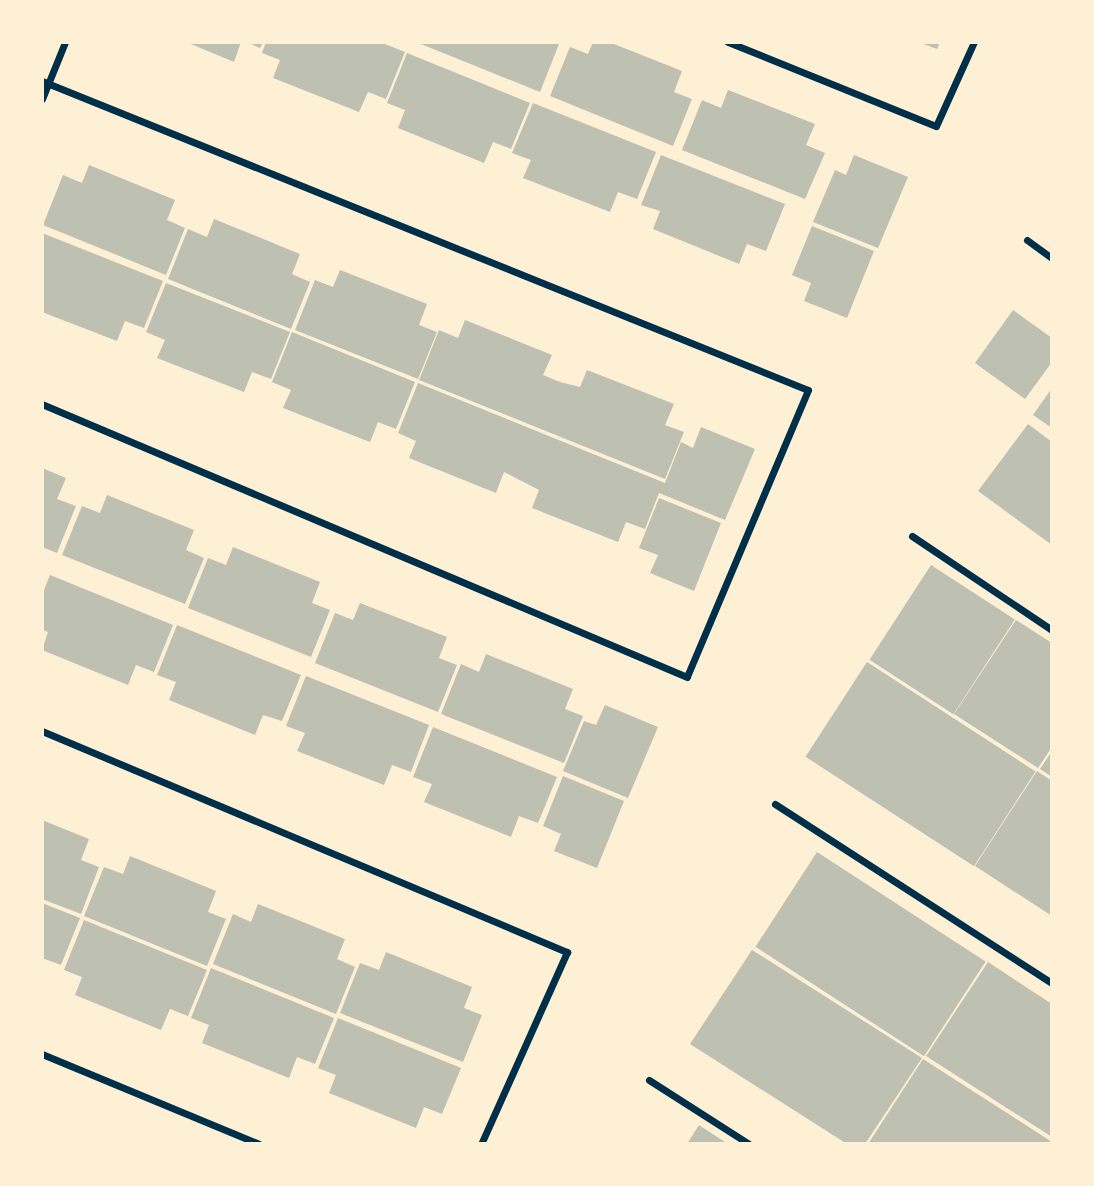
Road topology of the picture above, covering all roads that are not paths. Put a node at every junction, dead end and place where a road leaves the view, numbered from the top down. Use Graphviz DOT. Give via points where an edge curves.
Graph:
graph roads {
  1 [pos="65,42"];
  2 [pos="728,42"];
  3 [pos="974,42"];
  4 [pos="45,82"];
  5 [pos="42,99"];
  6 [pos="1027,240"];
  7 [pos="1052,258"];
  8 [pos="42,404"];
  9 [pos="912,536"];
  10 [pos="1052,630"];
  11 [pos="42,731"];
  12 [pos="775,804"];
  13 [pos="1052,983"];
  14 [pos="42,1054"];
  15 [pos="649,1080"];
  16 [pos="259,1144"];
  17 [pos="481,1144"];
  18 [pos="749,1144"];
  1 -- 4 [label="street"];
  2 -- 3 [label="street" via="936,126"];
  4 -- 5 [label="street"];
  4 -- 8 [label="street" via="808,390 687,677"];
  6 -- 7 [label="street"];
  9 -- 10 [label="street"];
  11 -- 17 [label="street" via="567,953"];
  12 -- 13 [label="street"];
  14 -- 16 [label="street"];
  15 -- 18 [label="street"];
}
